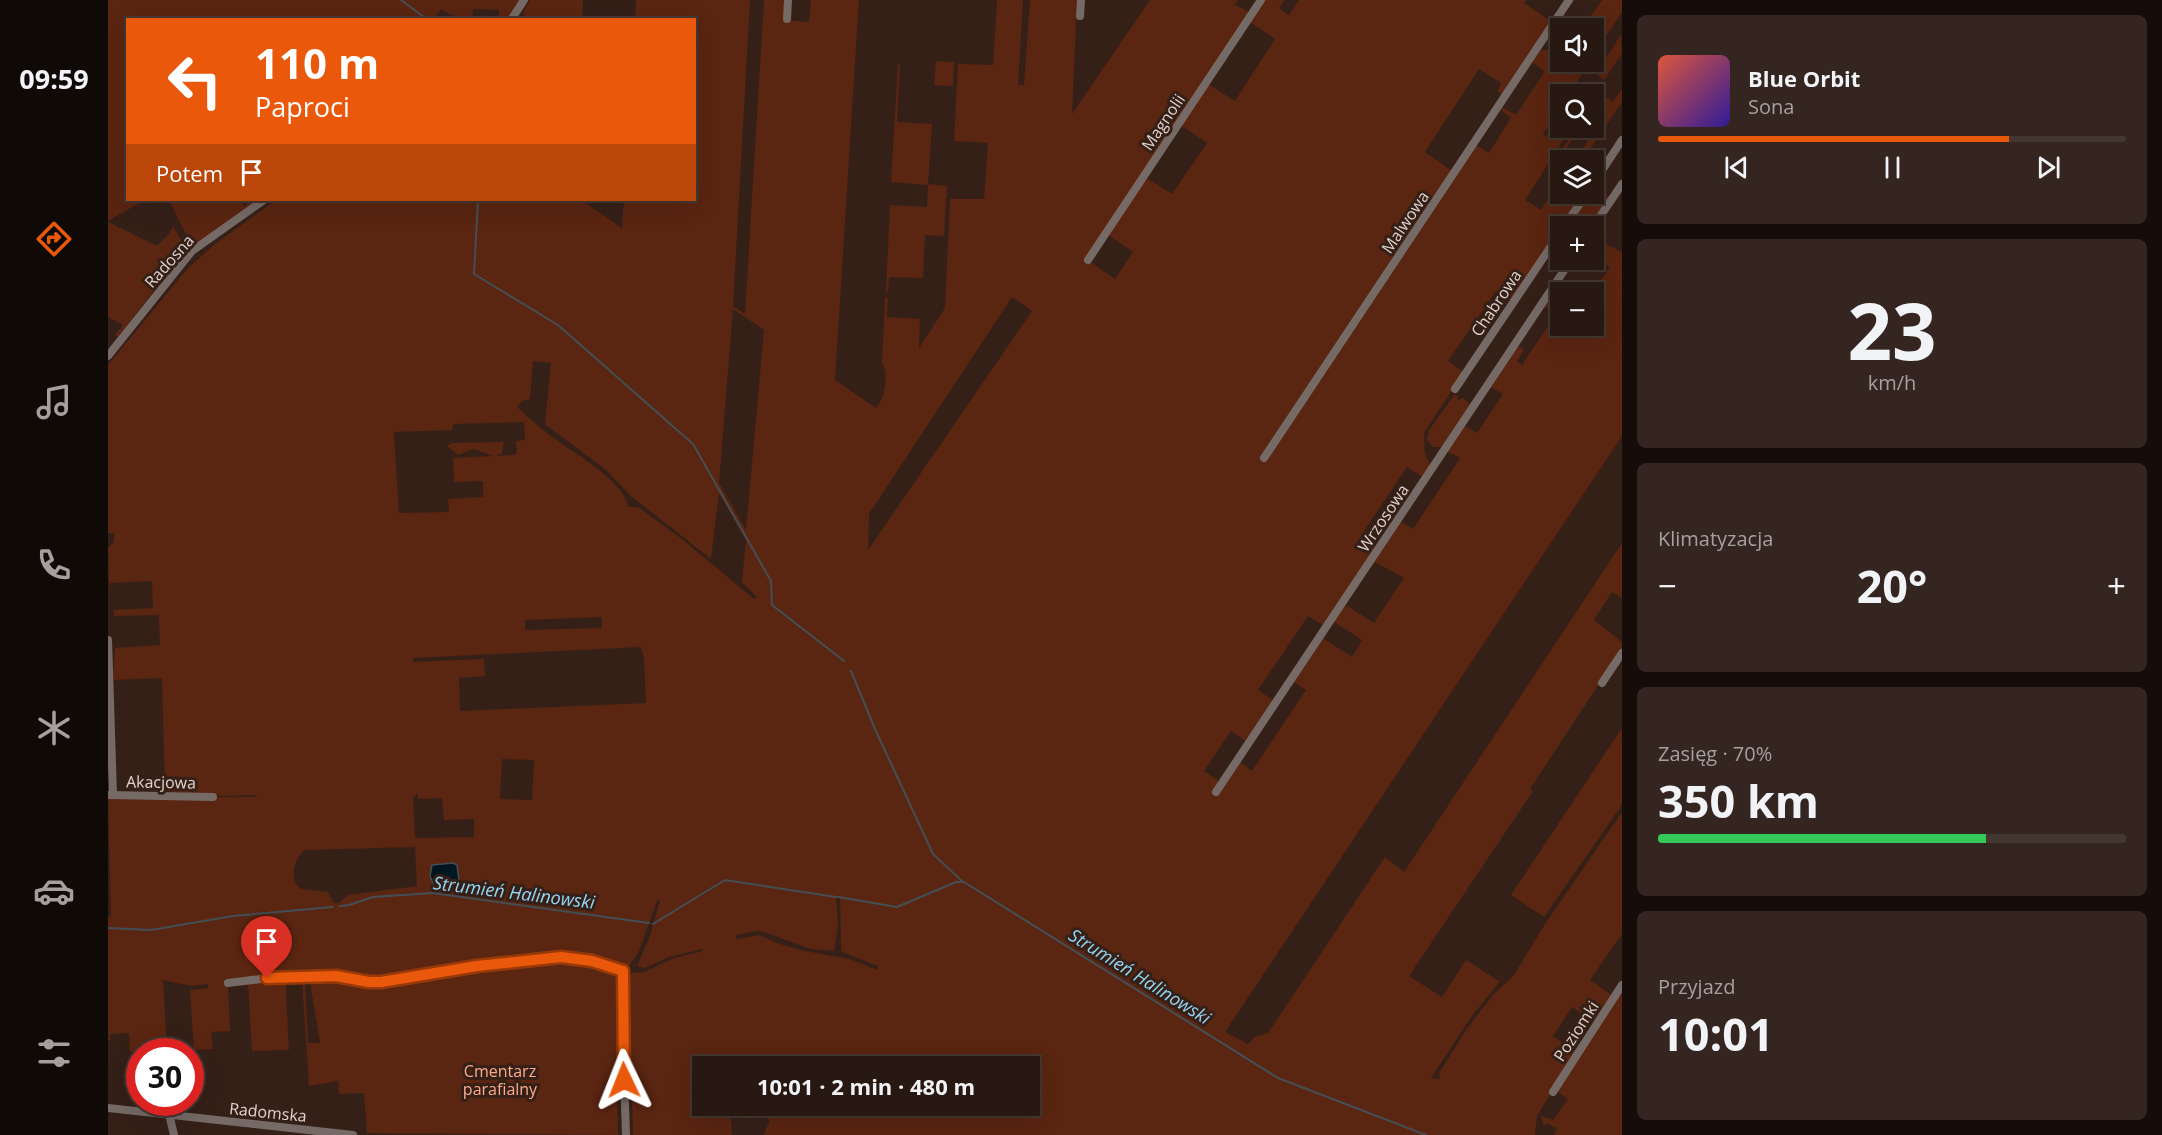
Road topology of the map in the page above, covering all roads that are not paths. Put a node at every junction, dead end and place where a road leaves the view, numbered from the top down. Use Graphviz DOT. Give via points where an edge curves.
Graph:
graph roads {
  1 [pos="524,0"];
  2 [pos="788,0"];
  3 [pos="1081,0"];
  4 [pos="1261,0"];
  5 [pos="1569,0"];
  6 [pos="1080,16"];
  7 [pos="512,18"];
  8 [pos="787,20"];
  9 [pos="1622,140"];
  10 [pos="1604,167"];
  11 [pos="1622,184"];
  12 [pos="263,201"];
  13 [pos="1600,216"];
  14 [pos="1550,248"];
  15 [pos="1088,260"];
  16 [pos="1564,270"];
  17 [pos="108,356"];
  18 [pos="1455,389"];
  19 [pos="1264,458"];
  20 [pos="108,640"];
  21 [pos="1622,653"];
  22 [pos="1602,683"];
  23 [pos="1216,792"];
  24 [pos="111,795"];
  25 [pos="213,797"];
  26 [pos="228,983"];
  27 [pos="1622,985"];
  28 [pos="1553,1092"];
  29 [pos="108,1108"];
  30 [pos="126,1110"];
  31 [pos="169,1116"];
  32 [pos="187,1116"];
  33 [pos="174,1135"];
  34 [pos="353,1135"];
  35 [pos="626,1135"];
  1 -- 7 [label="street"];
  2 -- 8 [label="street"];
  3 -- 6 [label="street"];
  4 -- 15 [label="street, Magnolii"];
  5 -- 19 [label="street, Malwowa"];
  9 -- 10 [label="street"];
  11 -- 13 [label="street"];
  12 -- 17 [label="street, Radosna" via="192,251"];
  14 -- 18 [label="street, Chabrowa"];
  16 -- 23 [label="street, Wrzosowa"];
  20 -- 24 [label="street"];
  21 -- 22 [label="street"];
  24 -- 25 [label="street, Akacjowa"];
  26 -- 35 [label="street" via="288,976 336,976 381,982 561,957 623,971"];
  27 -- 28 [label="street, Poziomki"];
  29 -- 30 [label="street, Radomska"];
  31 -- 33 [label="street"];
  32 -- 34 [label="street, Radomska"];
}
